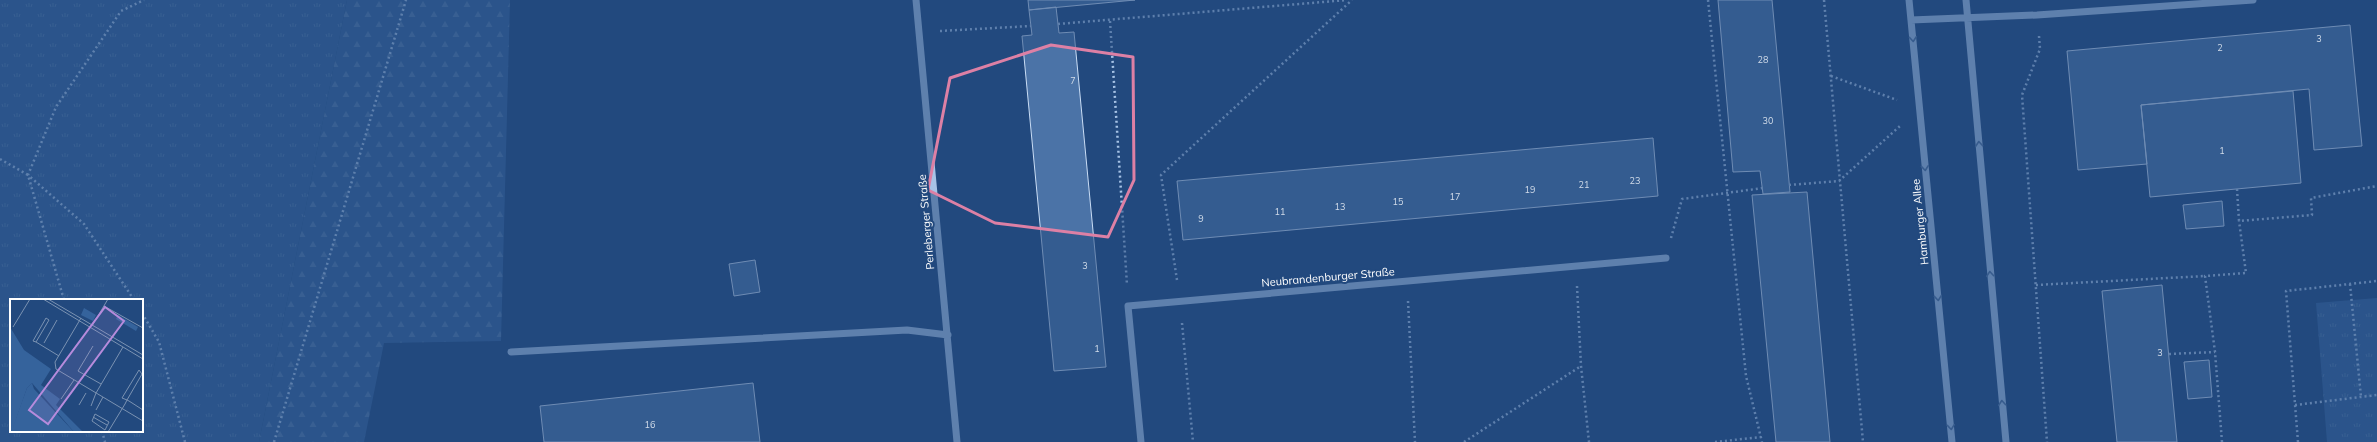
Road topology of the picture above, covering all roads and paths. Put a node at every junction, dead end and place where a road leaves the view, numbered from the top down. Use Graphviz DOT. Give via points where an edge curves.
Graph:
graph roads {
  1 [pos="144,0"];
  2 [pos="406,0"];
  3 [pos="916,0"];
  4 [pos="1347,0"];
  5 [pos="1352,0"];
  6 [pos="1708,0"];
  7 [pos="1824,0"];
  8 [pos="1909,0"];
  9 [pos="1966,0"];
  10 [pos="2253,0"];
  11 [pos="2037,15"];
  12 [pos="1967,18"];
  13 [pos="1911,20"];
  14 [pos="1110,21"];
  15 [pos="1058,24"];
  16 [pos="1031,26"];
  17 [pos="920,33"];
  18 [pos="1831,76"];
  19 [pos="1920,108"];
  20 [pos="0,159"];
  21 [pos="28,175"];
  22 [pos="1839,181"];
  23 [pos="1789,185"];
  24 [pos="2377,186"];
  25 [pos="1763,188"];
  26 [pos="2237,189"];
  27 [pos="1727,191"];
  28 [pos="2239,221"];
  29 [pos="1666,258"];
  30 [pos="1576,266"];
  31 [pos="2205,276"];
  32 [pos="1407,281"];
  33 [pos="2377,281"];
  34 [pos="2350,284"];
  35 [pos="2036,285"];
  36 [pos="64,299"];
  37 [pos="133,299"];
  38 [pos="1180,301"];
  39 [pos="1128,306"];
  40 [pos="143,315"];
  41 [pos="948,335"];
  42 [pos="511,352"];
  43 [pos="2215,352"];
  44 [pos="2169,354"];
  45 [pos="1581,366"];
  46 [pos="2377,395"];
  47 [pos="2361,397"];
  48 [pos="2295,405"];
  49 [pos="102,432"];
  50 [pos="1761,437"];
  51 [pos="105,442"];
  52 [pos="185,442"];
  53 [pos="274,442"];
  54 [pos="957,442"];
  55 [pos="1141,442"];
  56 [pos="1193,442"];
  57 [pos="1416,442"];
  58 [pos="1464,442"];
  59 [pos="1589,442"];
  60 [pos="1715,442"];
  61 [pos="1762,442"];
  62 [pos="1863,442"];
  63 [pos="1952,442"];
  64 [pos="2006,442"];
  65 [pos="2047,442"];
  66 [pos="2222,442"];
  67 [pos="2298,442"];
  1 -- 21 [label="path" via="121,11 56,107"];
  2 -- 53 [label="path"];
  3 -- 17 [label="street, Perleberger Straße"];
  4 -- 14 [label="path"];
  5 -- 38 [label="path" via="1161,175"];
  6 -- 27 [label="path"];
  7 -- 18 [label="path"];
  8 -- 13 [label="street, Hamburger Allee"];
  9 -- 12 [label="street"];
  10 -- 11 [label="street"];
  11 -- 12 [label="street"];
  11 -- 35 [label="path" via="2040,49 2022,95"];
  12 -- 13 [label="street"];
  64 -- 12 [label="street, one-way"];
  13 -- 19 [label="street, Hamburger Allee, one-way"];
  14 -- 15 [label="path"];
  14 -- 39 [label="path"];
  16 -- 17 [label="path"];
  17 -- 41 [label="street, Perleberger Straße"];
  18 -- 19 [label="path"];
  18 -- 22 [label="path"];
  19 -- 22 [label="path"];
  19 -- 63 [label="street, Hamburger Allee, one-way"];
  20 -- 21 [label="path"];
  21 -- 36 [label="path"];
  21 -- 37 [label="path" via="84,224"];
  22 -- 23 [label="path"];
  22 -- 62 [label="path"];
  24 -- 28 [label="path" via="2311,198 2312,215"];
  25 -- 27 [label="path"];
  26 -- 28 [label="path"];
  27 -- 29 [label="path" via="1682,198"];
  27 -- 50 [label="path" via="1746,376"];
  28 -- 31 [label="path" via="2246,273"];
  29 -- 30 [label="street, Neubrandenburger Straße"];
  30 -- 32 [label="street, Neubrandenburger Straße"];
  30 -- 45 [label="path"];
  31 -- 35 [label="path"];
  31 -- 43 [label="path"];
  32 -- 38 [label="street, Neubrandenburger Straße"];
  32 -- 57 [label="path"];
  33 -- 34 [label="path"];
  34 -- 47 [label="path"];
  34 -- 48 [label="path" via="2286,291"];
  35 -- 65 [label="path"];
  38 -- 39 [label="street, Neubrandenburger Straße"];
  38 -- 56 [label="path"];
  39 -- 55 [label="street"];
  40 -- 52 [label="path" via="159,342"];
  41 -- 42 [label="street" via="906,330"];
  41 -- 54 [label="street, Perleberger Straße"];
  43 -- 44 [label="path"];
  43 -- 66 [label="path"];
  45 -- 58 [label="path"];
  45 -- 59 [label="path"];
  46 -- 47 [label="path"];
  47 -- 48 [label="path"];
  48 -- 67 [label="path"];
  49 -- 51 [label="path"];
  50 -- 60 [label="path"];
  50 -- 61 [label="path"];
}
